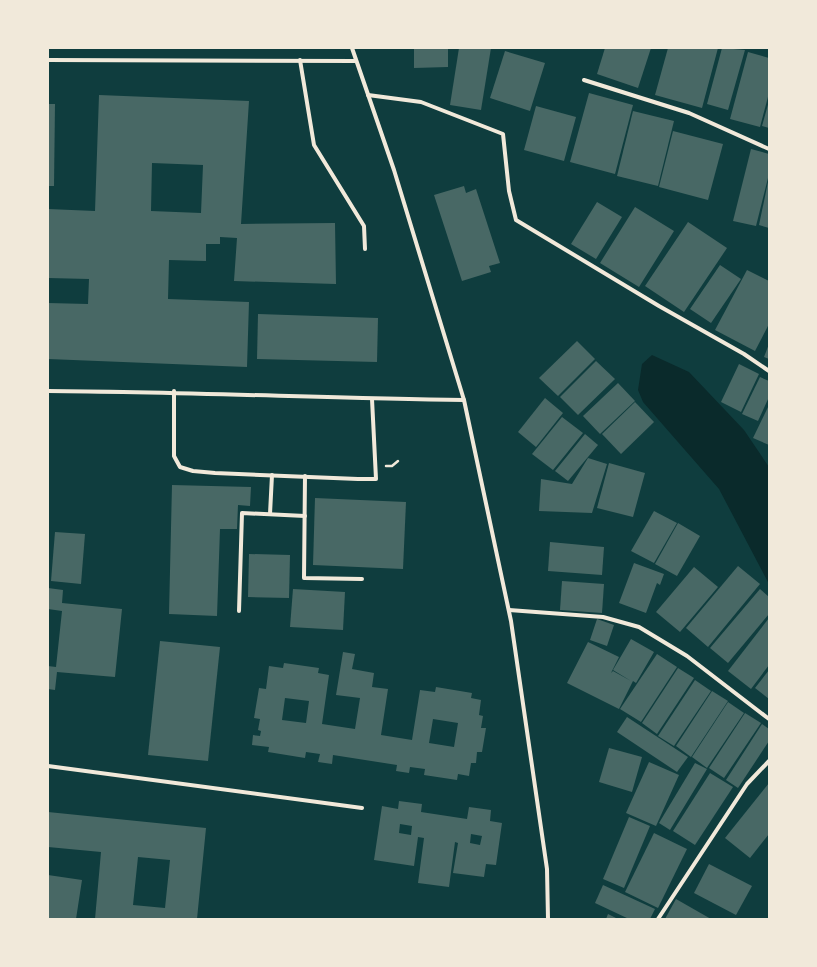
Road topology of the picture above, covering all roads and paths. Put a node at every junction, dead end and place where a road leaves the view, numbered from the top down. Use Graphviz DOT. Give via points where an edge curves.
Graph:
graph roads {
  1 [pos="352,48"];
  2 [pos="48,60"];
  3 [pos="300,60"];
  4 [pos="356,61"];
  5 [pos="584,80"];
  6 [pos="368,95"];
  7 [pos="769,149"];
  8 [pos="365,249"];
  9 [pos="769,371"];
  10 [pos="48,391"];
  11 [pos="174,392"];
  12 [pos="372,399"];
  13 [pos="464,400"];
  14 [pos="272,475"];
  15 [pos="305,476"];
  16 [pos="270,514"];
  17 [pos="305,516"];
  18 [pos="362,580"];
  19 [pos="509,610"];
  20 [pos="238,611"];
  21 [pos="769,719"];
  22 [pos="769,761"];
  23 [pos="48,766"];
  24 [pos="362,808"];
  25 [pos="548,919"];
  26 [pos="658,919"];
  1 -- 4 [label="street"];
  2 -- 3 [label="street"];
  3 -- 4 [label="street"];
  3 -- 8 [label="street" via="314,145 364,226"];
  4 -- 6 [label="street"];
  5 -- 7 [label="street" via="689,113"];
  6 -- 9 [label="street" via="421,102 503,134 508,191 516,220"];
  6 -- 13 [label="street" via="394,170"];
  10 -- 11 [label="street"];
  11 -- 12 [label="street"];
  11 -- 14 [label="street" via="174,456 180,467 193,471"];
  12 -- 13 [label="street"];
  12 -- 15 [label="street" via="376,479"];
  13 -- 19 [label="street"];
  14 -- 15 [label="street"];
  14 -- 16 [label="street"];
  15 -- 17 [label="street"];
  16 -- 17 [label="street"];
  16 -- 20 [label="street" via="242,513"];
  17 -- 18 [label="street" via="304,578"];
  19 -- 21 [label="street" via="602,616 639,627 687,656"];
  19 -- 25 [label="street" via="547,869"];
  22 -- 26 [label="street" via="747,784"];
  23 -- 24 [label="street"];
}
